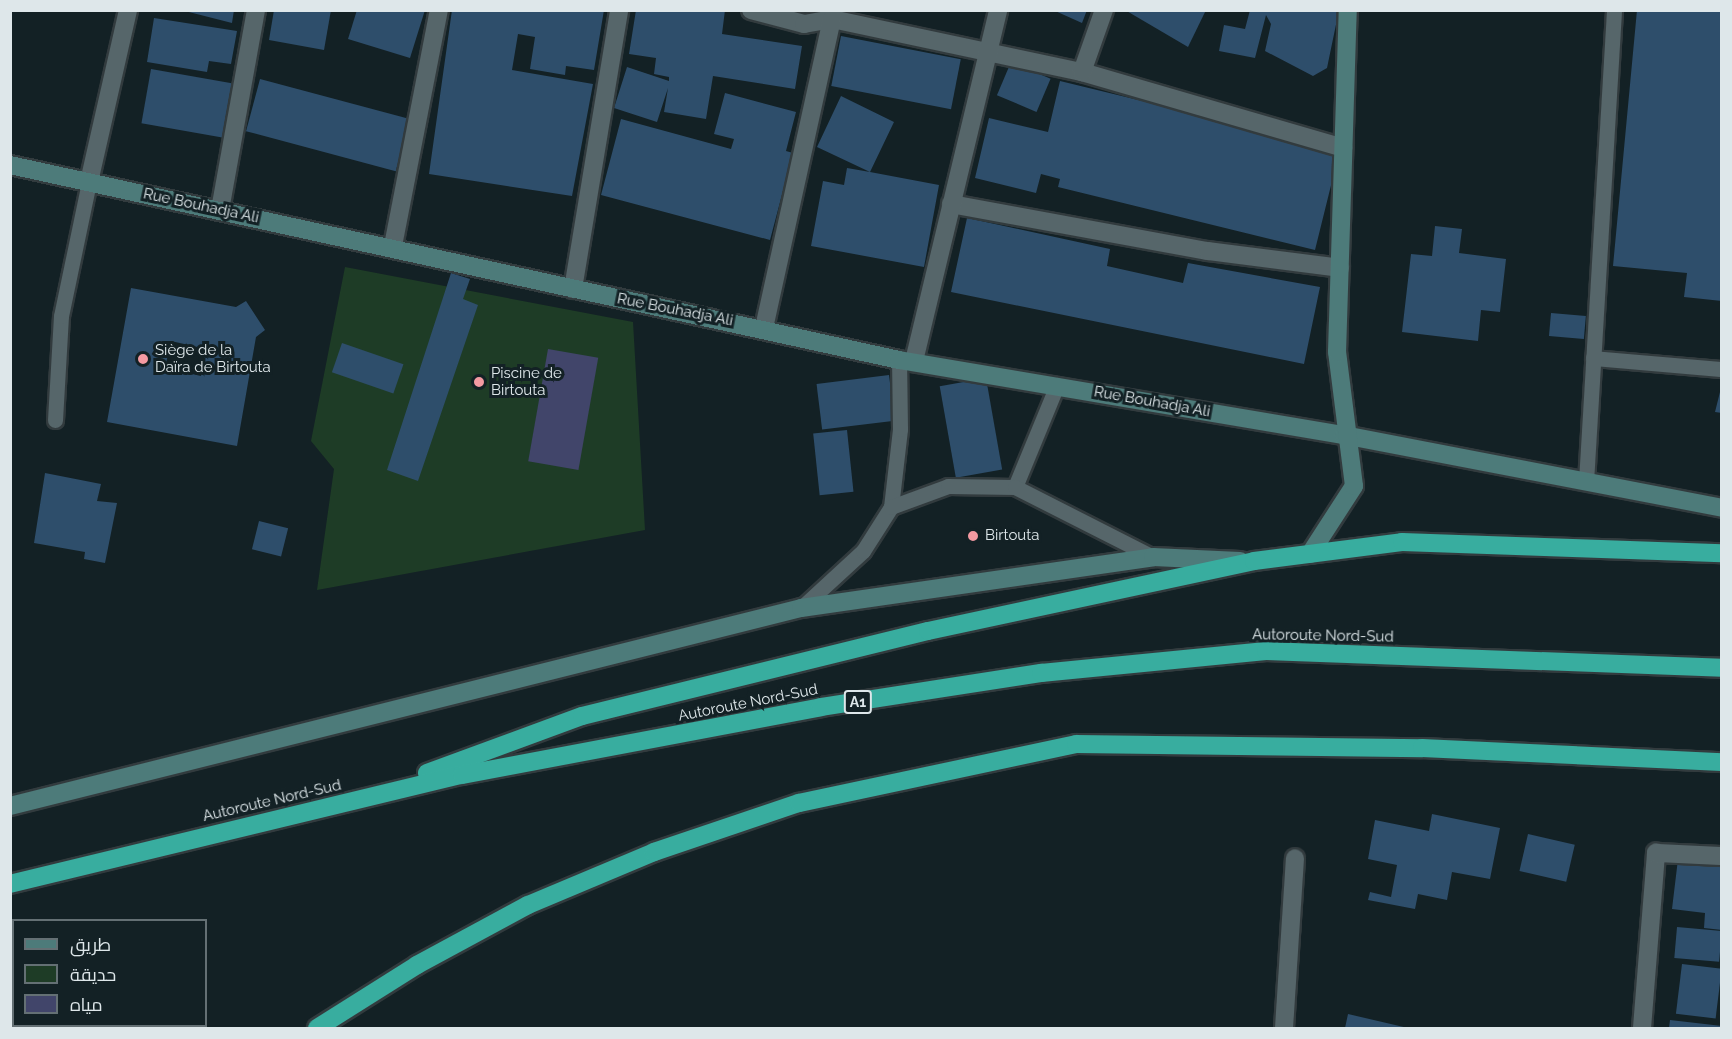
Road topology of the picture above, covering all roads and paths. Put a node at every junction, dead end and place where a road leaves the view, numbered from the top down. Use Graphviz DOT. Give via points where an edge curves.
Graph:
graph roads {
  1 [pos="128,10"];
  2 [pos="256,10"];
  3 [pos="439,10"];
  4 [pos="619,10"];
  5 [pos="751,10"];
  6 [pos="998,10"];
  7 [pos="1104,10"];
  8 [pos="1348,10"];
  9 [pos="1614,10"];
  10 [pos="806,17"];
  11 [pos="832,20"];
  12 [pos="984,54"];
  13 [pos="1082,72"];
  14 [pos="1343,148"];
  15 [pos="10,165"];
  16 [pos="89,182"];
  17 [pos="951,204"];
  18 [pos="220,210"];
  19 [pos="393,246"];
  20 [pos="1340,268"];
  21 [pos="573,289"];
  22 [pos="764,328"];
  23 [pos="1593,358"];
  24 [pos="907,361"];
  25 [pos="1722,369"];
  26 [pos="1057,385"];
  27 [pos="54,420"];
  28 [pos="1344,435"];
  29 [pos="1586,482"];
  30 [pos="1015,487"];
  31 [pos="891,507"];
  32 [pos="1722,508"];
  33 [pos="1722,553"];
  34 [pos="1310,554"];
  35 [pos="1153,557"];
  36 [pos="1254,561"];
  37 [pos="801,608"];
  38 [pos="1722,668"];
  39 [pos="1722,762"];
  40 [pos="350,801"];
  41 [pos="10,806"];
  42 [pos="1722,856"];
  43 [pos="1295,858"];
  44 [pos="10,884"];
  45 [pos="317,1029"];
  46 [pos="1284,1029"];
  47 [pos="1642,1029"];
  1 -- 16 [label="street"];
  2 -- 18 [label="street"];
  3 -- 19 [label="street"];
  4 -- 21 [label="street"];
  5 -- 10 [label="street"];
  6 -- 12 [label="street"];
  7 -- 13 [label="street"];
  8 -- 14 [label="main road"];
  9 -- 23 [label="lane"];
  10 -- 11 [label="street"];
  11 -- 12 [label="street"];
  11 -- 22 [label="street"];
  12 -- 13 [label="street"];
  12 -- 17 [label="street"];
  13 -- 14 [label="street"];
  14 -- 20 [label="main road"];
  15 -- 16 [label="main road, Rue Bouhadja Ali"];
  16 -- 18 [label="main road, Rue Bouhadja Ali"];
  16 -- 27 [label="lane" via="61,316"];
  17 -- 20 [label="street" via="1208,251"];
  17 -- 24 [label="street"];
  18 -- 19 [label="main road, Rue Bouhadja Ali"];
  19 -- 21 [label="main road, Rue Bouhadja Ali"];
  20 -- 28 [label="main road" via="1337,352"];
  21 -- 22 [label="main road, Rue Bouhadja Ali"];
  22 -- 24 [label="main road, Rue Bouhadja Ali"];
  23 -- 25 [label="lane"];
  23 -- 29 [label="lane"];
  24 -- 26 [label="main road, Rue Bouhadja Ali"];
  24 -- 31 [label="lane"];
  26 -- 28 [label="main road, Rue Bouhadja Ali"];
  26 -- 30 [label="lane"];
  28 -- 29 [label="main road, Rue Bouhadja Ali"];
  28 -- 34 [label="main road" via="1354,486"];
  29 -- 32 [label="main road, Rue Bouhadja Ali"];
  30 -- 31 [label="lane" via="948,486"];
  30 -- 35 [label="lane"];
  31 -- 37 [label="lane" via="863,551"];
  33 -- 34 [label="highway" via="1402,542"];
  34 -- 36 [label="highway"];
  35 -- 36 [label="main road"];
  35 -- 37 [label="main road"];
  36 -- 40 [label="highway" via="928,631 582,716"];
  37 -- 41 [label="main road" via="576,660"];
  38 -- 40 [label="highway, Autoroute Nord-Sud / A1" via="1243,653 1041,673 821,707"];
  39 -- 45 [label="highway" via="1422,748 1076,744 799,803 654,852 528,905"];
  40 -- 44 [label="highway, Autoroute Nord-Sud / A1"];
  42 -- 47 [label="street" via="1656,853"];
  43 -- 46 [label="street"];
}
